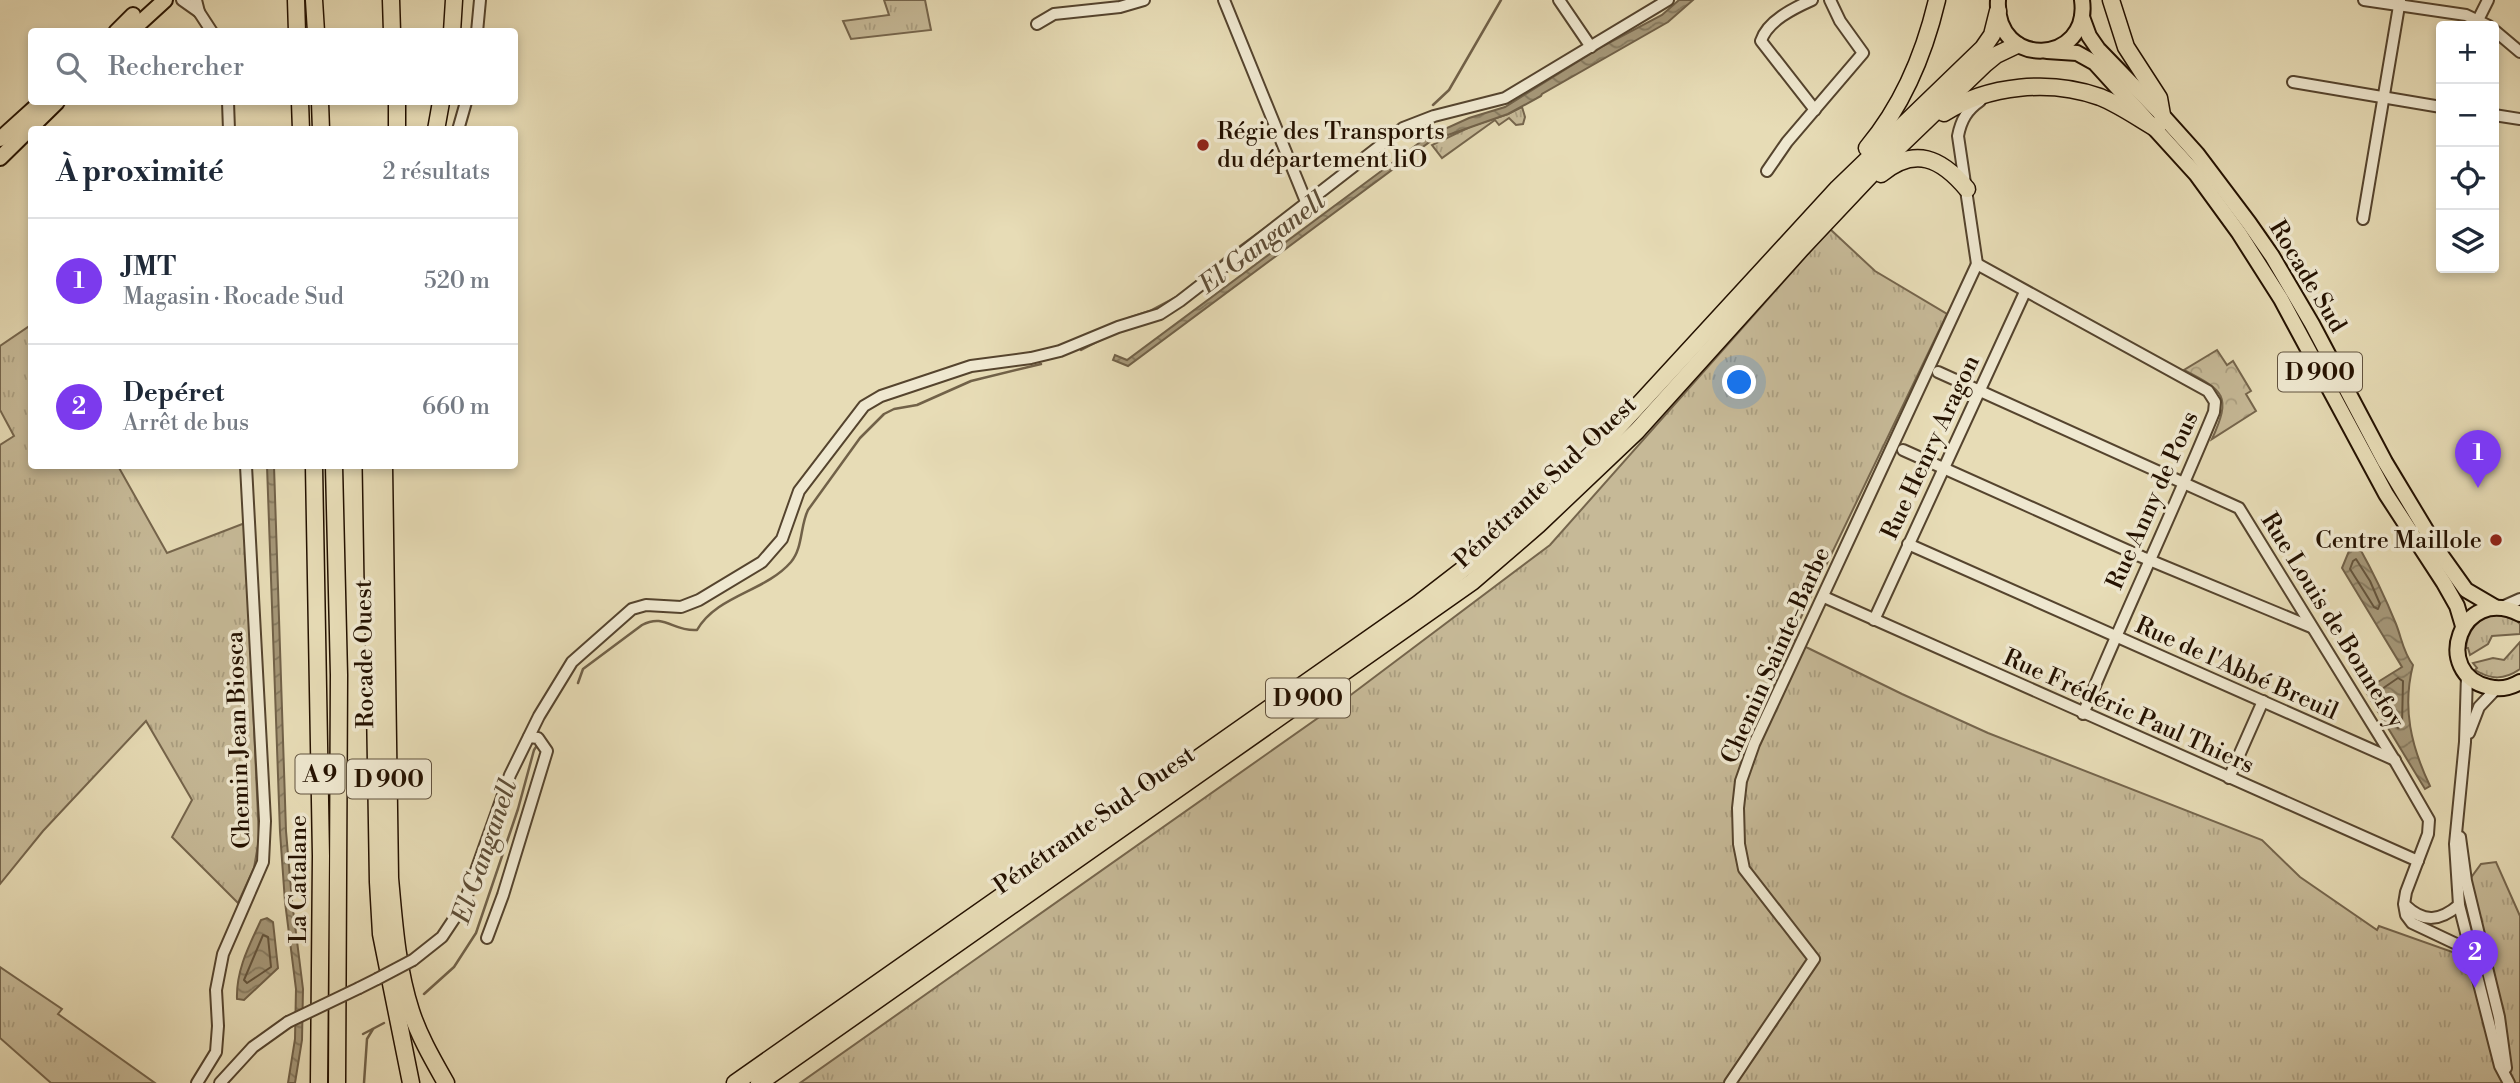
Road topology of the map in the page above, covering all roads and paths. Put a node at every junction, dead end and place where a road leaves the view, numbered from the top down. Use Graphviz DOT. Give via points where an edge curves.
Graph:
graph roads {
  1 [pos="150,0"];
  2 [pos="165,0"];
  3 [pos="182,0"];
  4 [pos="196,0"];
  5 [pos="296,0"];
  6 [pos="314,0"];
  7 [pos="391,0"];
  8 [pos="454,0"];
  9 [pos="480,0"];
  10 [pos="1144,0"];
  11 [pos="1224,0"];
  12 [pos="1559,0"];
  13 [pos="1668,0"];
  14 [pos="1812,0"];
  15 [pos="1830,0"];
  16 [pos="1937,0"];
  17 [pos="2082,0"];
  18 [pos="2111,0"];
  19 [pos="2364,0"];
  20 [pos="2488,0"];
  21 [pos="2400,3"];
  22 [pos="1998,5"];
  23 [pos="199,12"];
  24 [pos="2082,17"];
  25 [pos="2478,20"];
  26 [pos="1037,23"];
  27 [pos="120,28"];
  28 [pos="134,28"];
  29 [pos="209,28"];
  30 [pos="297,28"];
  31 [pos="316,28"];
  32 [pos="392,28"];
  33 [pos="452,28"];
  34 [pos="477,28"];
  35 [pos="2499,34"];
  36 [pos="2017,45"];
  37 [pos="1591,47"];
  38 [pos="2047,51"];
  39 [pos="2520,52"];
  40 [pos="2293,82"];
  41 [pos="1953,86"];
  42 [pos="1993,92"];
  43 [pos="2383,98"];
  44 [pos="38,105"];
  45 [pos="54,105"];
  46 [pos="228,105"];
  47 [pos="300,105"];
  48 [pos="320,105"];
  49 [pos="397,105"];
  50 [pos="440,105"];
  51 [pos="465,105"];
  52 [pos="2436,106"];
  53 [pos="1815,110"];
  54 [pos="2499,116"];
  55 [pos="2520,119"];
  56 [pos="2159,122"];
  57 [pos="33,126"];
  58 [pos="229,126"];
  59 [pos="301,126"];
  60 [pos="321,126"];
  61 [pos="397,126"];
  62 [pos="437,126"];
  63 [pos="459,126"];
  64 [pos="28,130"];
  65 [pos="1912,133"];
  66 [pos="0,139"];
  67 [pos="0,158"];
  68 [pos="1767,171"];
  69 [pos="1838,188"];
  70 [pos="1967,189"];
  71 [pos="1307,204"];
  72 [pos="1831,218"];
  73 [pos="2363,219"];
  74 [pos="1977,264"];
  75 [pos="2025,292"];
  76 [pos="1938,372"];
  77 [pos="1980,391"];
  78 [pos="1903,450"];
  79 [pos="1944,468"];
  80 [pos="246,469"];
  81 [pos="314,469"];
  82 [pos="334,469"];
  83 [pos="371,469"];
  84 [pos="384,469"];
  85 [pos="2185,483"];
  86 [pos="1908,544"];
  87 [pos="2149,559"];
  88 [pos="1824,597"];
  89 [pos="2520,599"];
  90 [pos="2499,607"];
  91 [pos="2520,614"];
  92 [pos="1874,620"];
  93 [pos="2463,626"];
  94 [pos="2311,627"];
  95 [pos="2115,637"];
  96 [pos="2467,674"];
  97 [pos="2518,685"];
  98 [pos="2496,689"];
  99 [pos="2263,701"];
  100 [pos="2083,714"];
  101 [pos="528,737"];
  102 [pos="2465,742"];
  103 [pos="2395,761"];
  104 [pos="2229,778"];
  105 [pos="2457,824"];
  106 [pos="2418,862"];
  107 [pos="2404,904"];
  108 [pos="2459,905"];
  109 [pos="487,938"];
  110 [pos="2472,954"];
  111 [pos="2508,1082"];
  112 [pos="197,1083"];
  113 [pos="220,1083"];
  114 [pos="319,1083"];
  115 [pos="337,1083"];
  116 [pos="408,1083"];
  117 [pos="446,1083"];
  118 [pos="735,1083"];
  119 [pos="759,1083"];
  120 [pos="1730,1083"];
  1 -- 27 [label="main road"];
  2 -- 28 [label="main road"];
  3 -- 23 [label="street"];
  4 -- 23 [label="street"];
  5 -- 30 [label="highway"];
  6 -- 31 [label="highway"];
  7 -- 32 [label="highway"];
  8 -- 33 [label="highway"];
  9 -- 34 [label="street"];
  10 -- 26 [label="street" via="1055,14"];
  11 -- 71 [label="street"];
  12 -- 37 [label="street"];
  13 -- 37 [label="street"];
  14 -- 53 [label="street" via="1777,20 1761,41"];
  15 -- 53 [label="street" via="1863,53"];
  16 -- 69 [label="highway" via="1927,41 1906,90"];
  17 -- 24 [label="main road"];
  18 -- 56 [label="highway" via="2126,47 2159,98"];
  19 -- 21 [label="street"];
  20 -- 25 [label="street"];
  21 -- 25 [label="street"];
  21 -- 43 [label="street"];
  22 -- 36 [label="main road" via="2006,34"];
  22 -- 41 [label="highway, D 900" via="1992,35"];
  23 -- 29 [label="street"];
  24 -- 38 [label="main road" via="2070,39"];
  24 -- 56 [label="main road, Rocade Sud / D 900" via="2098,50"];
  35 -- 39 [label="street"];
  36 -- 38 [label="main road, Rocade Sud"];
  36 -- 41 [label="highway, D 900"];
  37 -- 71 [label="street" via="1506,98 1403,128"];
  38 -- 56 [label="main road, Rocade Sud / D 900" via="2077,53 2095,62"];
  40 -- 43 [label="street"];
  41 -- 65 [label="highway, Pénétrante Sud-Ouest / D 900"];
  41 -- 69 [label="highway, D 900"];
  42 -- 56 [label="highway" via="2033,87 2081,93"];
  42 -- 65 [label="highway" via="1960,103"];
  42 -- 70 [label="street" via="1970,108 1961,123 1958,136"];
  43 -- 52 [label="street"];
  43 -- 73 [label="street"];
  44 -- 66 [label="main road"];
  45 -- 57 [label="main road"];
  46 -- 58 [label="street"];
  47 -- 59 [label="highway"];
  48 -- 60 [label="highway"];
  49 -- 61 [label="highway"];
  50 -- 62 [label="highway"];
  51 -- 63 [label="street"];
  53 -- 68 [label="street"];
  54 -- 55 [label="street"];
  56 -- 90 [label="main road, Rocade Sud / D 900" via="2222,186 2272,256 2403,494 2457,578 2466,590"];
  56 -- 93 [label="main road, Rocade Sud / D 900" via="2281,299 2386,494 2457,606"];
  64 -- 67 [label="main road"];
  65 -- 72 [label="highway, Pénétrante Sud-Ouest / D 900"];
  69 -- 118 [label="highway, D 900" via="1587,461 1514,529 1429,596"];
  70 -- 72 [label="highway" via="1954,172 1939,163 1913,158 1884,171"];
  70 -- 74 [label="street"];
  71 -- 101 [label="street" via="1160,314 1060,351 971,366 864,406 799,491 782,539 762,562 681,607 632,609 572,662"];
  72 -- 119 [label="highway, Pénétrante Sud-Ouest / D 900" via="1637,431 1472,582"];
  74 -- 75 [label="street, Rue Anny de Pous"];
  74 -- 88 [label="street, Chemin Sainte-Barbe"];
  75 -- 77 [label="street, Rue Henry Aragon"];
  75 -- 85 [label="street, Rue Anny de Pous" via="2208,391 2215,402 2214,412"];
  76 -- 77 [label="street, Rue Louis de Bonnefoy"];
  77 -- 79 [label="street, Rue Henry Aragon"];
  77 -- 85 [label="street, Rue Louis de Bonnefoy"];
  78 -- 79 [label="street"];
  79 -- 86 [label="street, Rue Henry Aragon"];
  79 -- 87 [label="street"];
  80 -- 112 [label="street, Chemin Jean Biosca" via="265,821 263,862 223,954 216,990 216,1052"];
  81 -- 114 [label="highway, La Catalane / A 9" via="321,856"];
  82 -- 115 [label="highway, La Catalane / A 9" via="339,675"];
  83 -- 116 [label="highway, Rocade Ouest / D 900" via="378,882 382,934"];
  84 -- 117 [label="highway, Rocade Ouest / D 900" via="390,878 395,933 411,1012"];
  85 -- 87 [label="street, Rue Anny de Pous"];
  85 -- 94 [label="street, Rue Louis de Bonnefoy" via="2239,508"];
  86 -- 92 [label="street, Rue Henry Aragon"];
  86 -- 95 [label="street, Rue de l'Abbé Breuil"];
  87 -- 94 [label="street"];
  87 -- 95 [label="street, Rue Anny de Pous"];
  88 -- 92 [label="street, Rue Frédéric Paul Thiers"];
  88 -- 120 [label="street, Chemin Sainte-Barbe" via="1754,744 1741,781 1738,808 1744,869 1814,959"];
  89 -- 90 [label="street"];
  90 -- 91 [label="main road, Rocade Sud"];
  90 -- 93 [label="main road" via="2474,614"];
  92 -- 100 [label="street, Rue Frédéric Paul Thiers"];
  93 -- 96 [label="main road" via="2457,647"];
  94 -- 103 [label="street, Rue Louis de Bonnefoy"];
  95 -- 99 [label="street, Rue de l'Abbé Breuil"];
  95 -- 100 [label="street, Rue Anny de Pous"];
  96 -- 98 [label="main road"];
  96 -- 102 [label="street"];
  97 -- 98 [label="main road"];
  98 -- 102 [label="street" via="2479,707"];
  99 -- 103 [label="street, Rue de l'Abbé Breuil"];
  99 -- 104 [label="street"];
  100 -- 104 [label="street, Rue Frédéric Paul Thiers"];
  101 -- 109 [label="street" via="538,738 547,751"];
  101 -- 113 [label="street, bridge" via="464,904 442,937 413,960 288,1022 253,1047"];
  102 -- 105 [label="street"];
  103 -- 106 [label="street, Rue Louis de Bonnefoy" via="2429,820"];
  104 -- 106 [label="street, Rue Frédéric Paul Thiers"];
  105 -- 108 [label="street"];
  105 -- 111 [label="street" via="2476,930 2499,1017"];
  106 -- 107 [label="street, Rue Louis de Bonnefoy"];
  107 -- 108 [label="street" via="2416,915 2431,918 2447,915"];
  107 -- 110 [label="street" via="2412,923"];
  108 -- 110 [label="street"];
  110 -- 111 [label="street"];
}
